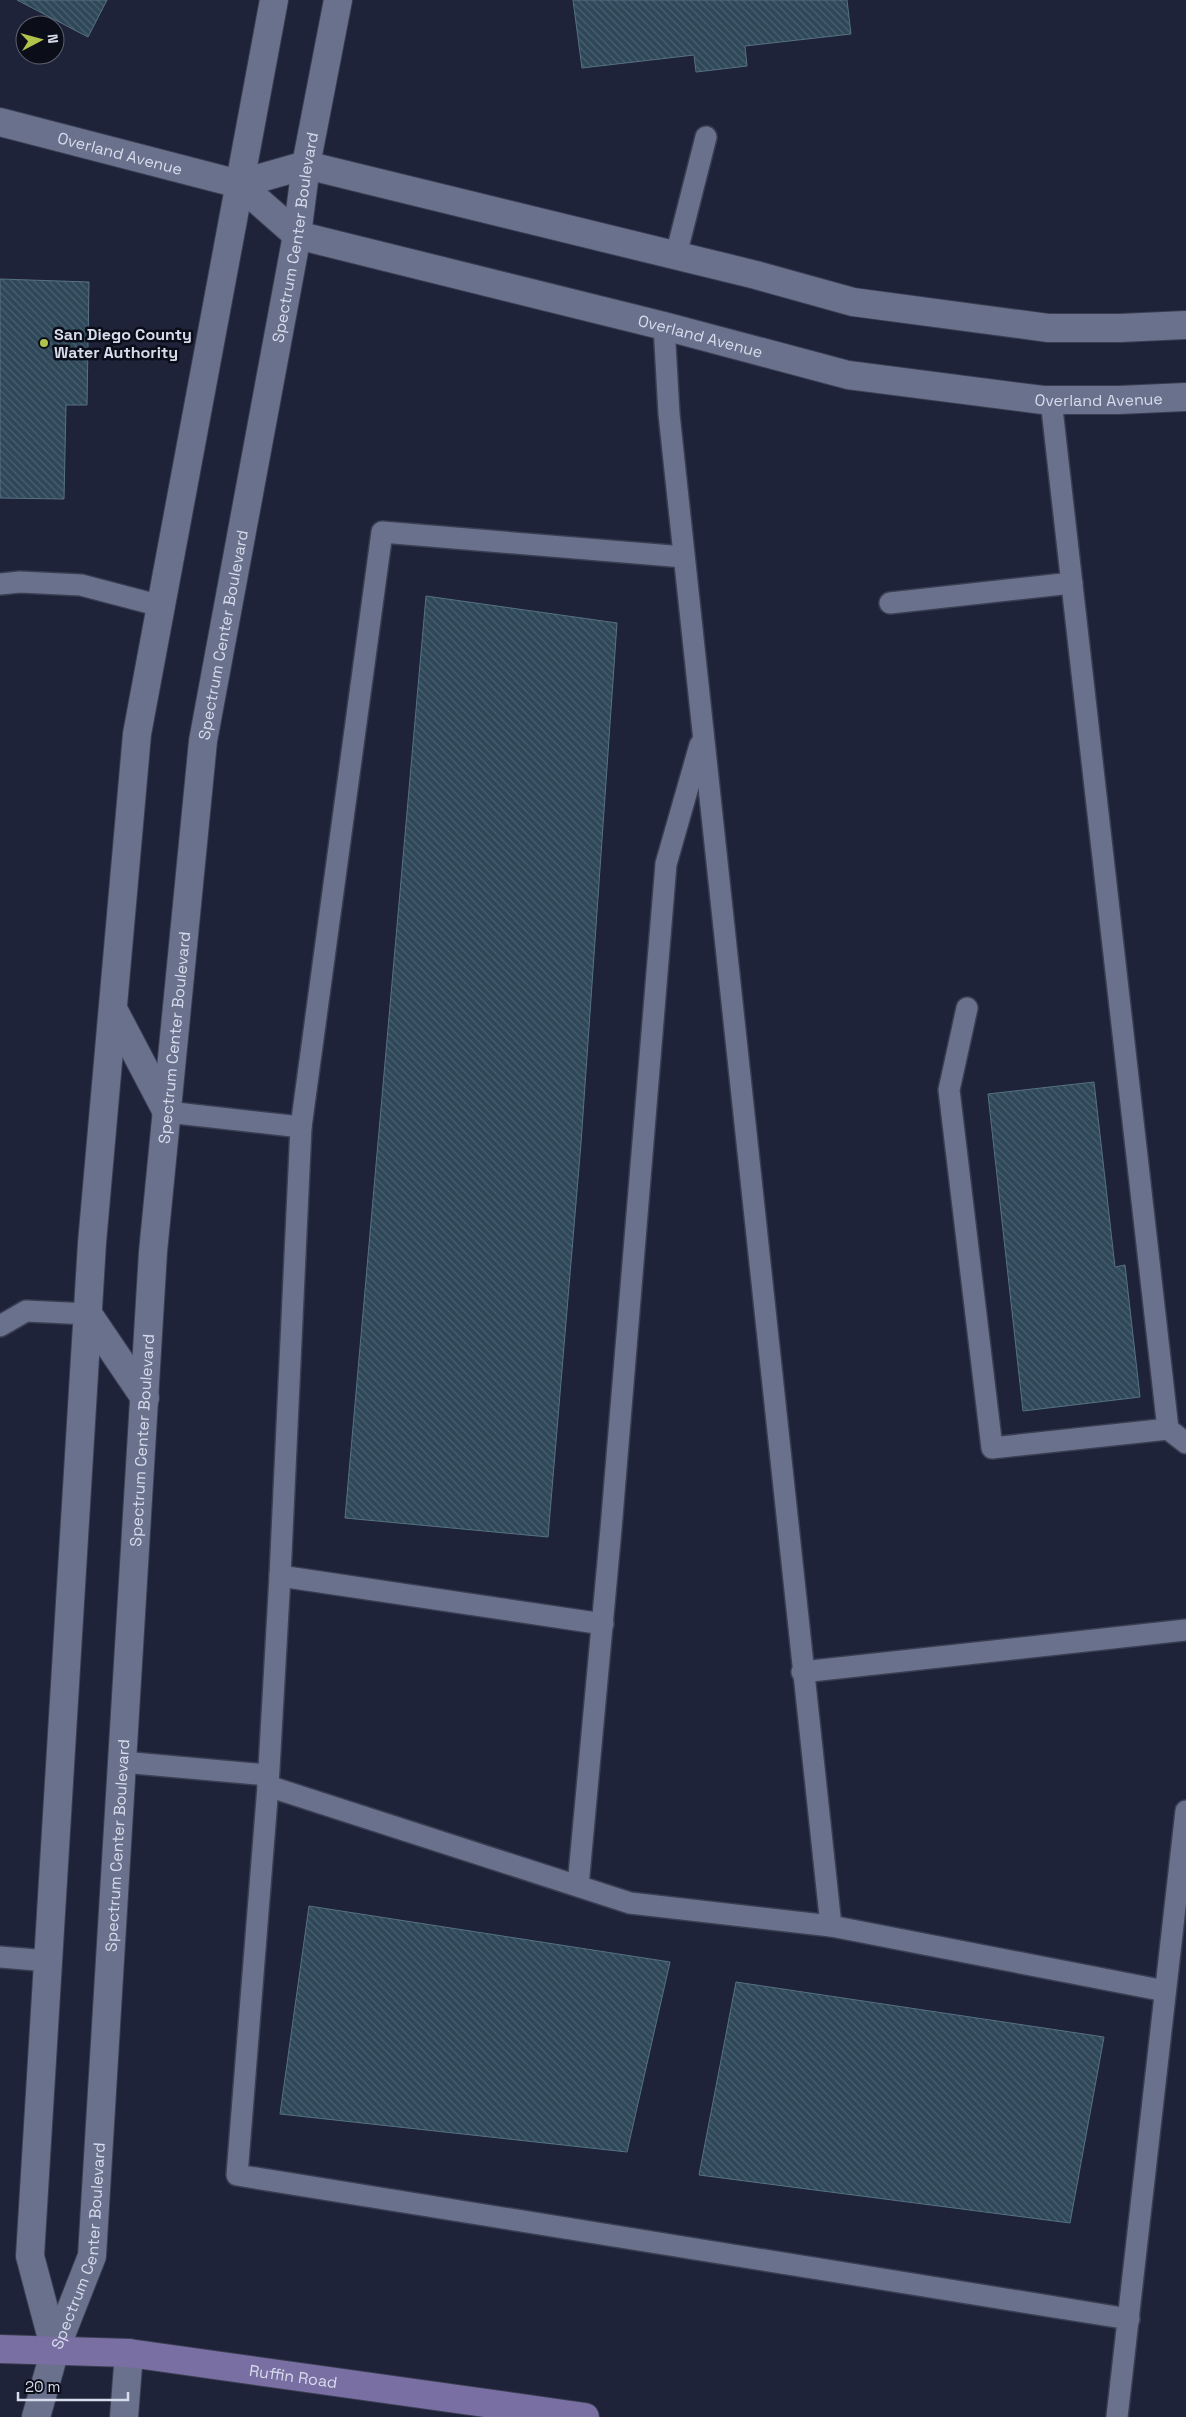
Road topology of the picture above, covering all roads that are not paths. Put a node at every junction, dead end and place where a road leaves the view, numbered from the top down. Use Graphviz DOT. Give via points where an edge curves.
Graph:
graph roads {
  1 [pos="274,0"];
  2 [pos="338,0"];
  3 [pos="0,122"];
  4 [pos="706,137"];
  5 [pos="306,165"];
  6 [pos="239,184"];
  7 [pos="297,235"];
  8 [pos="676,255"];
  9 [pos="1186,325"];
  10 [pos="664,326"];
  11 [pos="1186,397"];
  12 [pos="1051,400"];
  13 [pos="684,557"];
  14 [pos="1072,583"];
  15 [pos="0,584"];
  16 [pos="890,603"];
  17 [pos="161,606"];
  18 [pos="703,736"];
  19 [pos="967,1008"];
  20 [pos="113,1009"];
  21 [pos="167,1112"];
  22 [pos="301,1127"];
  23 [pos="88,1314"];
  24 [pos="0,1326"];
  25 [pos="145,1398"];
  26 [pos="1168,1429"];
  27 [pos="1186,1443"];
  28 [pos="280,1576"];
  29 [pos="603,1624"];
  30 [pos="1186,1630"];
  31 [pos="802,1672"];
  32 [pos="122,1762"];
  33 [pos="268,1780"];
  34 [pos="1186,1811"];
  35 [pos="578,1886"];
  36 [pos="831,1926"];
  37 [pos="0,1957"];
  38 [pos="48,1961"];
  39 [pos="1165,1991"];
  40 [pos="1129,2319"];
  41 [pos="0,2349"];
  42 [pos="55,2350"];
  43 [pos="129,2353"];
  44 [pos="36,2417"];
  45 [pos="124,2417"];
  46 [pos="585,2417"];
  47 [pos="1117,2417"];
  1 -- 6 [label="street, Spectrum Center Boulevard"];
  2 -- 5 [label="street, Spectrum Center Boulevard"];
  3 -- 6 [label="street, Overland Avenue"];
  4 -- 8 [label="lane"];
  5 -- 6 [label="street"];
  5 -- 7 [label="street, Spectrum Center Boulevard"];
  5 -- 8 [label="street"];
  6 -- 7 [label="street, Overland Avenue"];
  6 -- 17 [label="street, Spectrum Center Boulevard"];
  7 -- 10 [label="street, Overland Avenue"];
  7 -- 21 [label="street, Spectrum Center Boulevard" via="203,741"];
  8 -- 9 [label="street" via="853,302 1048,328"];
  10 -- 12 [label="street, Overland Avenue" via="848,375"];
  10 -- 13 [label="lane" via="669,414"];
  11 -- 12 [label="street, Overland Avenue"];
  12 -- 14 [label="lane"];
  13 -- 18 [label="lane"];
  13 -- 22 [label="lane" via="382,532"];
  14 -- 16 [label="lane"];
  14 -- 26 [label="lane"];
  15 -- 17 [label="lane" via="81,585"];
  17 -- 20 [label="street, Spectrum Center Boulevard" via="137,734"];
  18 -- 29 [label="lane" via="666,864"];
  18 -- 31 [label="lane"];
  19 -- 26 [label="lane" via="949,1090 992,1448"];
  20 -- 21 [label="street"];
  20 -- 23 [label="street, Spectrum Center Boulevard"];
  21 -- 22 [label="lane"];
  21 -- 25 [label="street, Spectrum Center Boulevard" via="153,1252"];
  22 -- 28 [label="lane"];
  23 -- 24 [label="lane" via="26,1311"];
  23 -- 25 [label="street"];
  23 -- 38 [label="street, Spectrum Center Boulevard"];
  25 -- 32 [label="street, Spectrum Center Boulevard"];
  26 -- 27 [label="lane"];
  28 -- 29 [label="lane"];
  28 -- 33 [label="lane"];
  29 -- 35 [label="lane"];
  30 -- 31 [label="lane"];
  31 -- 36 [label="lane"];
  32 -- 33 [label="lane"];
  32 -- 42 [label="street, Spectrum Center Boulevard" via="92,2256"];
  33 -- 35 [label="lane"];
  33 -- 40 [label="lane" via="237,2175"];
  34 -- 39 [label="lane"];
  35 -- 36 [label="lane" via="630,1903"];
  36 -- 39 [label="lane"];
  37 -- 38 [label="lane"];
  38 -- 42 [label="street, Spectrum Center Boulevard" via="30,2256"];
  39 -- 40 [label="lane"];
  40 -- 47 [label="lane"];
  41 -- 42 [label="main road, Ruffin Road"];
  42 -- 43 [label="main road, Ruffin Road"];
  42 -- 44 [label="street"];
  43 -- 45 [label="street"];
  43 -- 46 [label="main road, Ruffin Road"];
}
